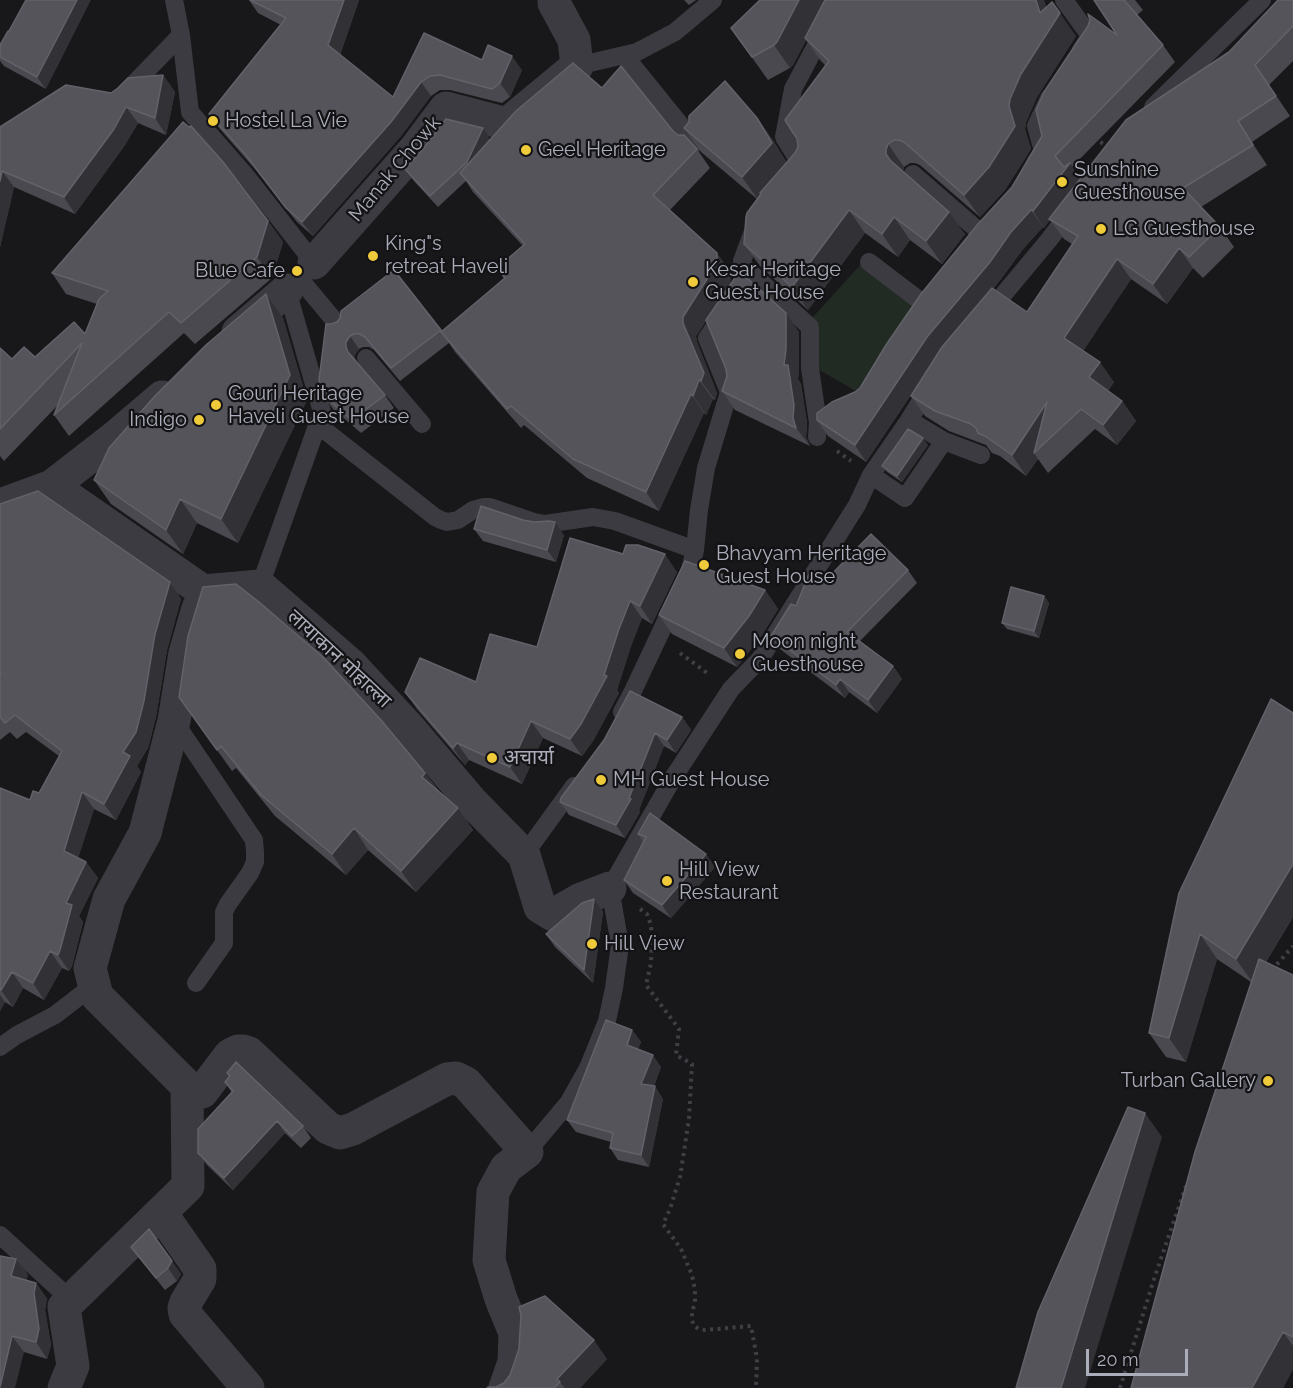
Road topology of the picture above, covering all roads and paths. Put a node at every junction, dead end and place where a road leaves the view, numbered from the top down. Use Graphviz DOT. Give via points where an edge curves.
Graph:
graph roads {
  1 [pos="174,0"];
  2 [pos="554,0"];
  3 [pos="713,0"];
  4 [pos="840,0"];
  5 [pos="1064,0"];
  6 [pos="1262,0"];
  7 [pos="181,35"];
  8 [pos="624,55"];
  9 [pos="1071,65"];
  10 [pos="577,66"];
  11 [pos="1058,84"];
  12 [pos="111,95"];
  13 [pos="1092,136"];
  14 [pos="695,143"];
  15 [pos="1116,153"];
  16 [pos="913,174"];
  17 [pos="1026,179"];
  18 [pos="788,185"];
  19 [pos="1082,197"];
  20 [pos="765,211"];
  21 [pos="994,219"];
  22 [pos="869,262"];
  23 [pos="742,265"];
  24 [pos="300,277"];
  25 [pos="912,321"];
  26 [pos="339,326"];
  27 [pos="974,329"];
  28 [pos="214,352"];
  29 [pos="366,357"];
  30 [pos="941,371"];
  31 [pos="187,375"];
  32 [pos="909,420"];
  33 [pos="422,424"];
  34 [pos="318,425"];
  35 [pos="822,425"];
  36 [pos="944,441"];
  37 [pos="981,455"];
  38 [pos="871,475"];
  39 [pos="52,486"];
  40 [pos="0,505"];
  41 [pos="695,550"];
  42 [pos="260,586"];
  43 [pos="203,591"];
  44 [pos="658,638"];
  45 [pos="731,689"];
  46 [pos="174,721"];
  47 [pos="612,729"];
  48 [pos="583,774"];
  49 [pos="524,855"];
  50 [pos="610,888"];
  51 [pos="1293,946"];
  52 [pos="1271,971"];
  53 [pos="196,983"];
  54 [pos="94,985"];
  55 [pos="0,1047"];
  56 [pos="187,1086"];
  57 [pos="527,1152"];
  58 [pos="1186,1185"];
  59 [pos="161,1213"];
  60 [pos="0,1235"];
  61 [pos="70,1300"];
  62 [pos="64,1388"];
  63 [pos="248,1388"];
  64 [pos="505,1388"];
  65 [pos="756,1388"];
  66 [pos="1120,1388"];
  1 -- 7 [label="lane"];
  2 -- 10 [label="street" via="574,40"];
  3 -- 8 [label="lane" via="675,33"];
  4 -- 18 [label="lane" via="793,89 784,137 804,168"];
  5 -- 9 [label="lane" via="1090,36"];
  6 -- 15 [label="lane" via="1145,116"];
  7 -- 12 [label="lane" via="122,97"];
  7 -- 24 [label="lane" via="190,112 246,176"];
  8 -- 10 [label="lane"];
  8 -- 14 [label="lane"];
  10 -- 24 [label="street, Manak Chowk" via="507,124 446,108 416,148"];
  11 -- 17 [label="lane" via="1036,126 1042,151"];
  13 -- 15 [label="path"];
  16 -- 21 [label="lane" via="977,237"];
  19 -- 27 [label="lane"];
  20 -- 23 [label="lane" via="757,220"];
  22 -- 25 [label="lane" via="928,299"];
  23 -- 35 [label="lane" via="810,327 810,368"];
  23 -- 41 [label="lane" via="742,286 707,338 729,393 706,468"];
  24 -- 26 [label="lane"];
  24 -- 28 [label="street"];
  24 -- 34 [label="lane" via="322,412"];
  29 -- 33 [label="lane"];
  30 -- 32 [label="lane"];
  31 -- 39 [label="street"];
  32 -- 36 [label="lane"];
  32 -- 38 [label="lane"];
  34 -- 41 [label="lane" via="435,517 447,522 484,507 545,525 593,516"];
  34 -- 42 [label="lane"];
  35 -- 38 [label="path"];
  36 -- 37 [label="lane"];
  36 -- 38 [label="lane" via="905,498"];
  38 -- 45 [label="lane" via="857,505 760,659"];
  39 -- 40 [label="street"];
  39 -- 43 [label="street"];
  41 -- 44 [label="lane" via="690,570"];
  42 -- 43 [label="street"];
  42 -- 49 [label="street, लायाकान मोहाल्ला" via="351,665"];
  43 -- 46 [label="street" via="185,653"];
  44 -- 45 [label="path"];
  44 -- 47 [label="lane"];
  45 -- 50 [label="lane" via="673,778"];
  46 -- 53 [label="lane" via="254,840 255,862 224,912 224,943"];
  46 -- 54 [label="street" via="145,833 109,900 90,968"];
  48 -- 49 [label="lane"];
  49 -- 50 [label="street, लायाकान मोहाल्ला" via="540,907 553,915"];
  50 -- 57 [label="lane" via="620,945 607,1021 588,1068 568,1102"];
  50 -- 65 [label="path" via="647,914 652,939 646,985 679,1029 676,1055 692,1064 681,1168 663,1224 681,1249 692,1275 694,1326 705,1330 751,1326 757,1358"];
  51 -- 52 [label="path"];
  54 -- 55 [label="lane" via="55,1015"];
  54 -- 56 [label="street" via="97,996"];
  56 -- 57 [label="street" via="202,1092 230,1055 243,1051 328,1128 340,1133 456,1078 466,1083"];
  56 -- 59 [label="street" via="188,1186"];
  57 -- 64 [label="street" via="506,1168 493,1192 489,1260 515,1333 514,1362"];
  58 -- 66 [label="path"];
  59 -- 61 [label="street"];
  59 -- 63 [label="street" via="200,1269 200,1279 186,1302 185,1314"];
  60 -- 61 [label="lane"];
  61 -- 62 [label="street" via="64,1307 73,1366"];
}
